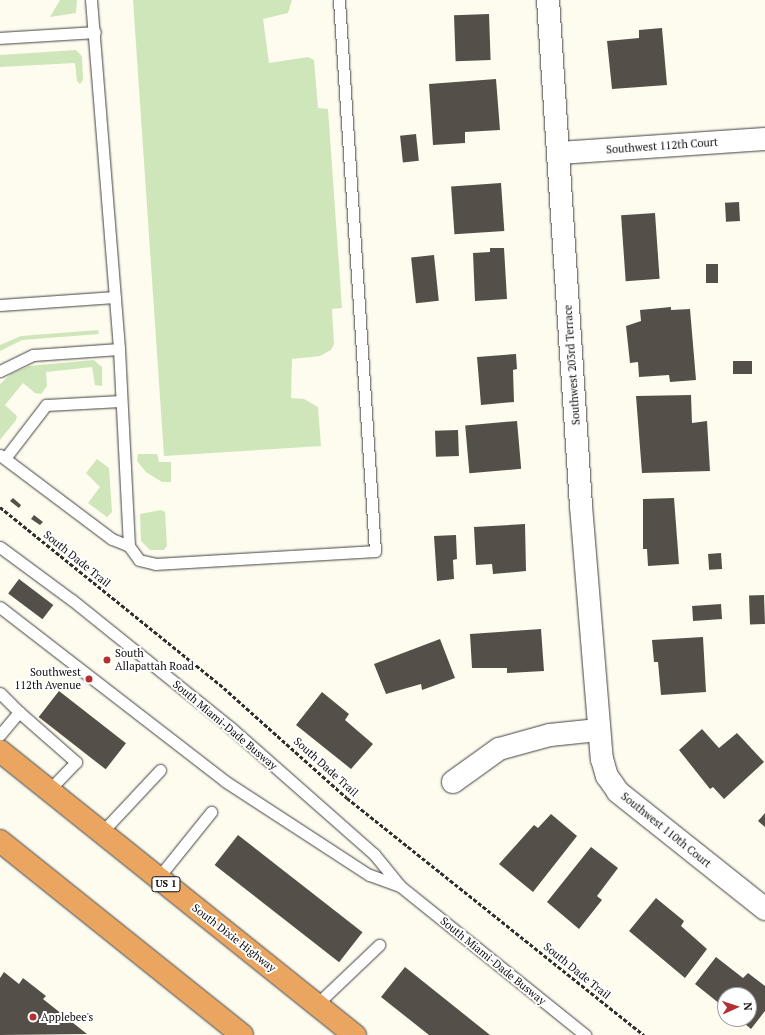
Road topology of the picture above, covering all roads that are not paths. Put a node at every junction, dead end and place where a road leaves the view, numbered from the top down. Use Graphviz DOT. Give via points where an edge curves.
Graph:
graph roads {
  1 [pos="90,0"];
  2 [pos="339,0"];
  3 [pos="548,0"];
  4 [pos="95,32"];
  5 [pos="0,38"];
  6 [pos="765,139"];
  7 [pos="559,153"];
  8 [pos="115,296"];
  9 [pos="0,305"];
  10 [pos="119,349"];
  11 [pos="0,371"];
  12 [pos="121,401"];
  13 [pos="3,456"];
  14 [pos="129,546"];
  15 [pos="0,547"];
  16 [pos="0,607"];
  17 [pos="0,693"];
  18 [pos="19,712"];
  19 [pos="598,730"];
  20 [pos="0,734"];
  21 [pos="0,751"];
  22 [pos="160,770"];
  23 [pos="453,782"];
  24 [pos="49,790"];
  25 [pos="211,812"];
  26 [pos="102,832"];
  27 [pos="2,845"];
  28 [pos="158,878"];
  29 [pos="400,886"];
  30 [pos="765,910"];
  31 [pos="379,945"];
  32 [pos="317,1004"];
  33 [pos="242,1035"];
  34 [pos="355,1035"];
  35 [pos="586,1035"];
  1 -- 4 [label="lane"];
  2 -- 14 [label="lane" via="375,551 156,564 139,560"];
  3 -- 7 [label="street, Southwest 203rd Terrace"];
  4 -- 5 [label="lane"];
  4 -- 8 [label="lane"];
  6 -- 7 [label="street, Southwest 112th Court"];
  7 -- 19 [label="street, Southwest 203rd Terrace"];
  8 -- 9 [label="lane"];
  8 -- 10 [label="lane"];
  10 -- 11 [label="lane" via="34,355"];
  10 -- 12 [label="lane"];
  12 -- 13 [label="lane" via="46,406"];
  12 -- 14 [label="lane"];
  13 -- 14 [label="lane" via="112,539"];
  15 -- 29 [label="lane, South Miami-Dade Busway" via="72,600 231,728 374,854"];
  16 -- 29 [label="lane, South Miami-Dade Busway" via="225,781 369,875"];
  17 -- 18 [label="lane"];
  18 -- 20 [label="lane"];
  18 -- 24 [label="lane" via="76,762"];
  19 -- 23 [label="street" via="550,735 499,749"];
  19 -- 30 [label="street, Southwest 110th Court" via="602,759 608,776 618,792"];
  21 -- 24 [label="highway, South Dixie Highway / US 1"];
  22 -- 26 [label="lane"];
  24 -- 26 [label="highway, South Dixie Highway / US 1"];
  25 -- 28 [label="lane"];
  26 -- 28 [label="highway, South Dixie Highway / US 1"];
  27 -- 33 [label="highway"];
  28 -- 32 [label="highway, South Dixie Highway / US 1"];
  29 -- 35 [label="lane, South Miami-Dade Busway"];
  31 -- 32 [label="lane"];
  32 -- 34 [label="highway, South Dixie Highway / US 1"];
}
